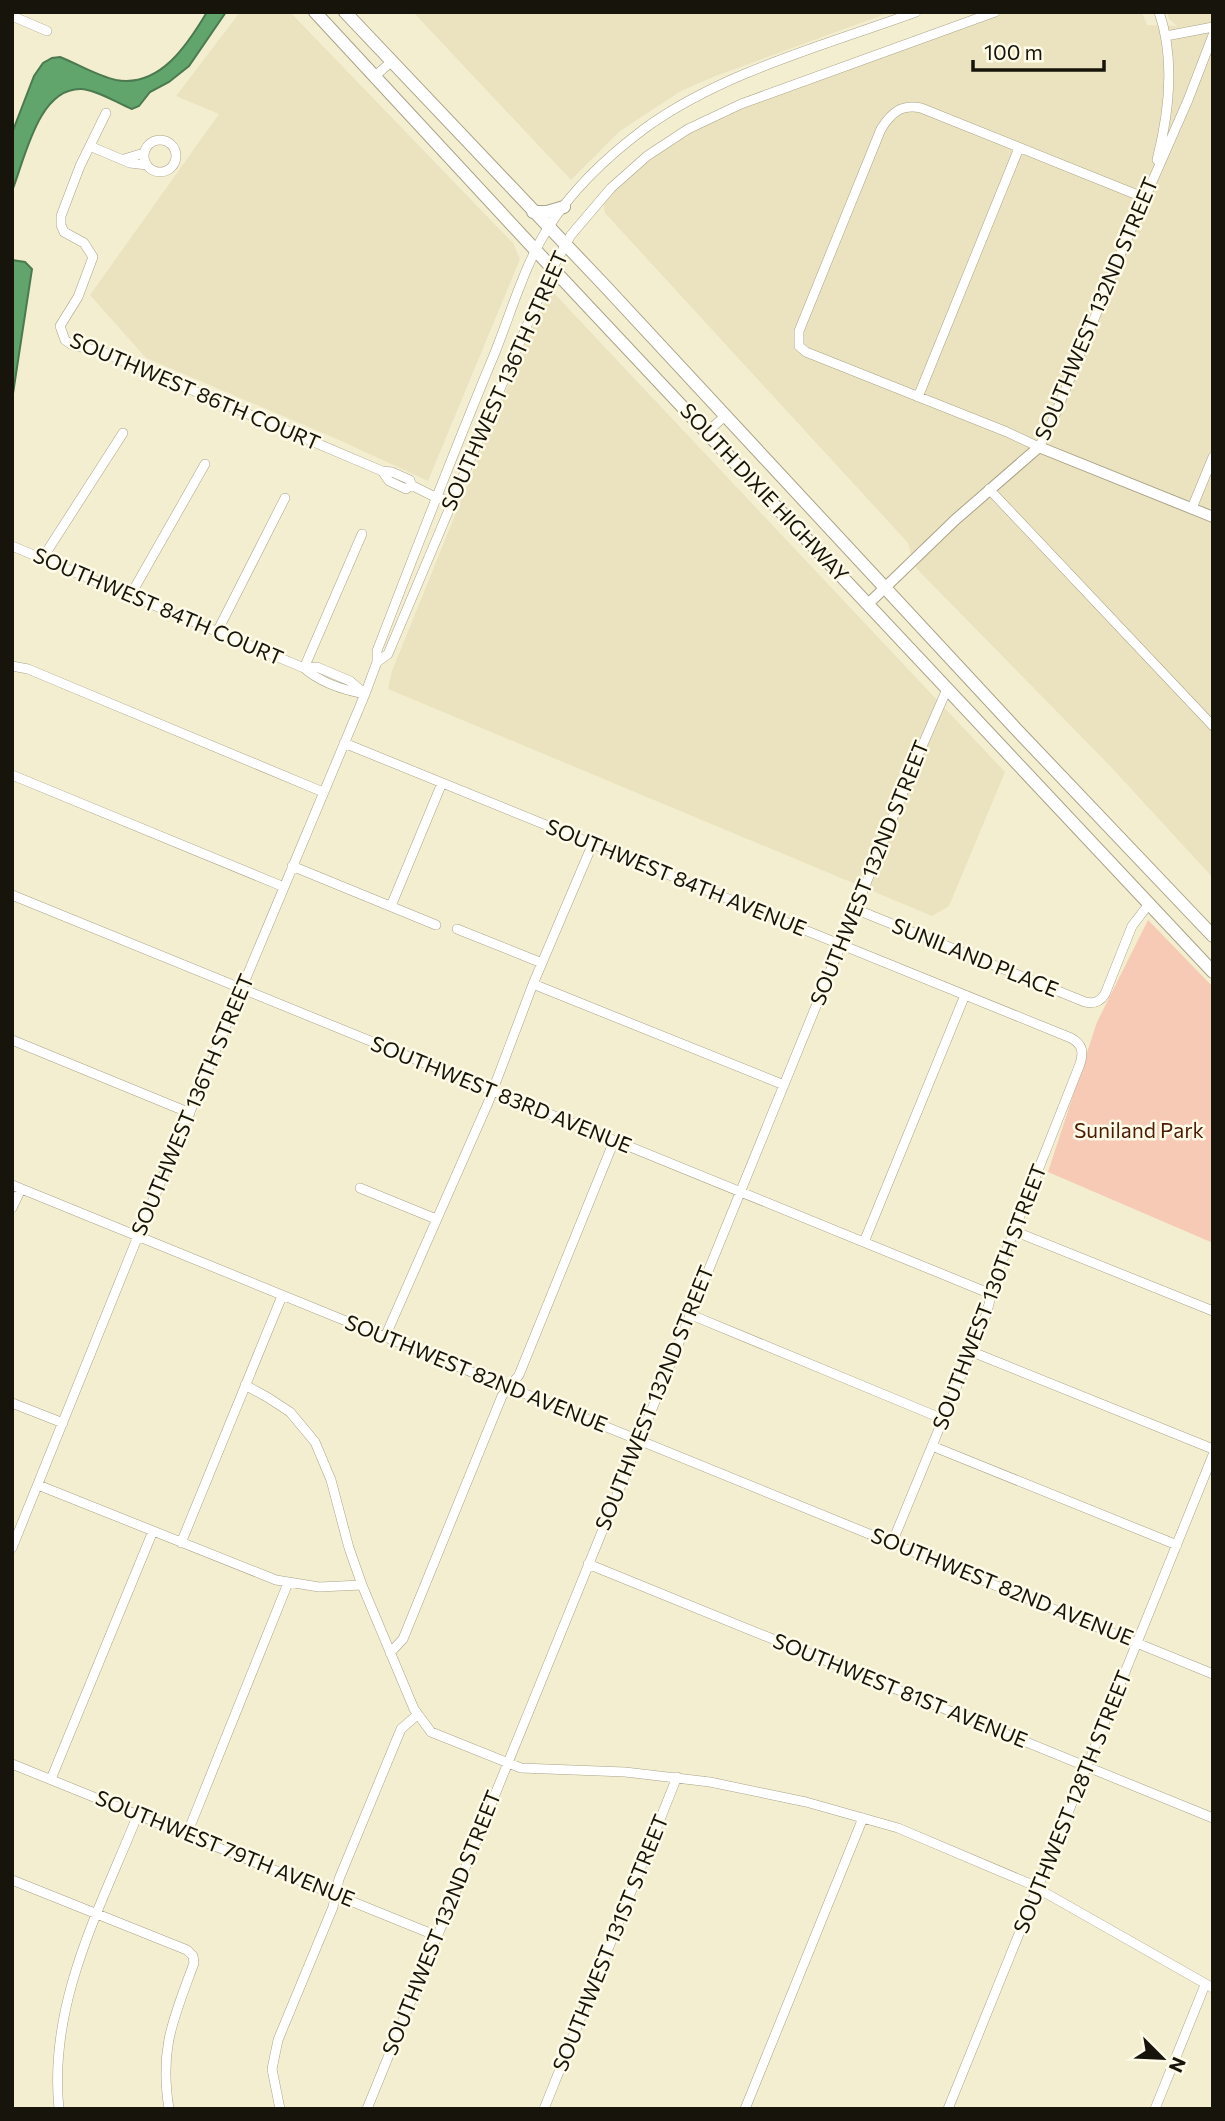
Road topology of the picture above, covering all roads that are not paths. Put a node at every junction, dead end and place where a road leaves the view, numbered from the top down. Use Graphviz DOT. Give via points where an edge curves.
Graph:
graph roads {
  1 [pos="315,12"];
  2 [pos="345,12"];
  3 [pos="916,12"];
  4 [pos="995,12"];
  5 [pos="1159,12"];
  6 [pos="12,16"];
  7 [pos="1213,27"];
  8 [pos="47,31"];
  9 [pos="1213,35"];
  10 [pos="1166,36"];
  11 [pos="392,61"];
  12 [pos="374,77"];
  13 [pos="106,113"];
  14 [pos="92,147"];
  15 [pos="1019,148"];
  16 [pos="144,153"];
  17 [pos="124,159"];
  18 [pos="147,165"];
  19 [pos="1152,182"];
  20 [pos="1145,198"];
  21 [pos="564,207"];
  22 [pos="533,212"];
  23 [pos="548,228"];
  24 [pos="565,245"];
  25 [pos="537,251"];
  26 [pos="552,268"];
  27 [pos="918,397"];
  28 [pos="725,416"];
  29 [pos="707,432"];
  30 [pos="123,433"];
  31 [pos="1039,447"];
  32 [pos="1213,457"];
  33 [pos="205,464"];
  34 [pos="989,489"];
  35 [pos="285,498"];
  36 [pos="437,498"];
  37 [pos="452,500"];
  38 [pos="1192,508"];
  39 [pos="1213,517"];
  40 [pos="362,534"];
  41 [pos="12,546"];
  42 [pos="42,559"];
  43 [pos="884,587"];
  44 [pos="130,596"];
  45 [pos="868,604"];
  46 [pos="217,632"];
  47 [pos="377,662"];
  48 [pos="12,666"];
  49 [pos="304,668"];
  50 [pos="965,674"];
  51 [pos="947,689"];
  52 [pos="365,694"];
  53 [pos="1213,726"];
  54 [pos="344,743"];
  55 [pos="12,775"];
  56 [pos="442,783"];
  57 [pos="323,792"];
  58 [pos="593,844"];
  59 [pos="292,866"];
  60 [pos="284,887"];
  61 [pos="1167,887"];
  62 [pos="12,895"];
  63 [pos="1149,904"];
  64 [pos="391,906"];
  65 [pos="855,909"];
  66 [pos="436,925"];
  67 [pos="457,929"];
  68 [pos="1213,936"];
  69 [pos="841,944"];
  70 [pos="542,963"];
  71 [pos="1213,972"];
  72 [pos="533,984"];
  73 [pos="241,990"];
  74 [pos="965,995"];
  75 [pos="12,1040"];
  76 [pos="1083,1049"];
  77 [pos="784,1085"];
  78 [pos="492,1092"];
  79 [pos="190,1113"];
  80 [pos="614,1141"];
  81 [pos="16,1187"];
  82 [pos="360,1188"];
  83 [pos="739,1192"];
  84 [pos="12,1208"];
  85 [pos="436,1219"];
  86 [pos="1014,1231"];
  87 [pos="138,1236"];
  88 [pos="864,1242"];
  89 [pos="991,1294"];
  90 [pos="282,1296"];
  91 [pos="1213,1311"];
  92 [pos="689,1314"];
  93 [pos="385,1337"];
  94 [pos="970,1351"];
  95 [pos="245,1385"];
  96 [pos="509,1387"];
  97 [pos="12,1402"];
  98 [pos="943,1419"];
  99 [pos="63,1423"];
  100 [pos="639,1440"];
  101 [pos="932,1446"];
  102 [pos="1213,1449"];
  103 [pos="1213,1455"];
  104 [pos="38,1485"];
  105 [pos="153,1531"];
  106 [pos="181,1543"];
  107 [pos="892,1543"];
  108 [pos="1177,1545"];
  109 [pos="12,1548"];
  110 [pos="588,1564"];
  111 [pos="288,1583"];
  112 [pos="362,1584"];
  113 [pos="1138,1642"];
  114 [pos="390,1653"];
  115 [pos="1213,1674"];
  116 [pos="417,1715"];
  117 [pos="12,1763"];
  118 [pos="508,1763"];
  119 [pos="1086,1766"];
  120 [pos="677,1777"];
  121 [pos="51,1779"];
  122 [pos="138,1814"];
  123 [pos="863,1818"];
  124 [pos="1213,1818"];
  125 [pos="187,1834"];
  126 [pos="12,1880"];
  127 [pos="1038,1888"];
  128 [pos="335,1894"];
  129 [pos="97,1913"];
  130 [pos="437,1936"];
  131 [pos="1209,1987"];
  132 [pos="60,2109"];
  133 [pos="169,2109"];
  134 [pos="279,2109"];
  135 [pos="367,2109"];
  136 [pos="544,2109"];
  137 [pos="745,2109"];
  138 [pos="948,2109"];
  139 [pos="1154,2109"];
  1 -- 12 [label="highway, SOUTH DIXIE HIGHWAY"];
  2 -- 11 [label="highway, SOUTH DIXIE HIGHWAY"];
  3 -- 21 [label="street, SOUTHWEST 136TH STREET" via="687,102 609,158"];
  4 -- 24 [label="street, SOUTHWEST 136TH STREET" via="741,104 688,129 621,178"];
  5 -- 10 [label="street"];
  6 -- 8 [label="street"];
  7 -- 10 [label="street"];
  9 -- 19 [label="street, SOUTHWEST 132ND STREET"];
  10 -- 19 [label="street" via="1166,113"];
  11 -- 12 [label="street"];
  11 -- 22 [label="highway, SOUTH DIXIE HIGHWAY"];
  12 -- 25 [label="highway, SOUTH DIXIE HIGHWAY"];
  13 -- 14 [label="street, SOUTHWEST 86TH COURT"];
  14 -- 17 [label="street"];
  14 -- 36 [label="street, SOUTHWEST 86TH COURT" via="60,220 64,232 84,243 93,257 78,297 60,326 65,340 382,471 389,481 406,489 411,485"];
  15 -- 20 [label="street"];
  15 -- 27 [label="street"];
  15 -- 27 [label="street" via="921,108 900,108 881,129 799,331 797,343 806,352"];
  16 -- 17 [label="street"];
  16 -- 18 [label="street"];
  16 -- 18 [label="street" via="149,144 159,140 175,152 174,163 166,170 156,171"];
  17 -- 18 [label="street"];
  19 -- 20 [label="street, SOUTHWEST 132ND STREET"];
  20 -- 31 [label="street, SOUTHWEST 132ND STREET"];
  21 -- 22 [label="highway"];
  21 -- 23 [label="street, SOUTHWEST 136TH STREET"];
  22 -- 23 [label="highway, SOUTH DIXIE HIGHWAY"];
  23 -- 24 [label="highway, SOUTH DIXIE HIGHWAY"];
  23 -- 25 [label="street, SOUTHWEST 136TH STREET"];
  24 -- 26 [label="street, SOUTHWEST 136TH STREET"];
  24 -- 28 [label="highway, SOUTH DIXIE HIGHWAY"];
  25 -- 26 [label="highway, SOUTH DIXIE HIGHWAY"];
  25 -- 36 [label="street, SOUTHWEST 136TH STREET"];
  26 -- 29 [label="highway, SOUTH DIXIE HIGHWAY"];
  26 -- 37 [label="street, SOUTHWEST 136TH STREET"];
  27 -- 31 [label="street"];
  28 -- 29 [label="street"];
  28 -- 43 [label="highway, SOUTH DIXIE HIGHWAY"];
  29 -- 45 [label="highway, SOUTH DIXIE HIGHWAY"];
  30 -- 42 [label="street"];
  31 -- 34 [label="main road, SOUTHWEST 132ND STREET"];
  31 -- 38 [label="main road"];
  32 -- 38 [label="street"];
  33 -- 44 [label="street"];
  34 -- 43 [label="main road, SOUTHWEST 132ND STREET"];
  34 -- 53 [label="street"];
  35 -- 46 [label="street"];
  36 -- 37 [label="street"];
  36 -- 47 [label="street, SOUTHWEST 136TH STREET" via="377,651"];
  37 -- 47 [label="street, SOUTHWEST 136TH STREET" via="388,654"];
  38 -- 39 [label="main road"];
  40 -- 49 [label="street"];
  41 -- 42 [label="street, SOUTHWEST 84TH COURT"];
  42 -- 44 [label="street, SOUTHWEST 84TH COURT"];
  43 -- 45 [label="main road, SOUTHWEST 132ND STREET"];
  43 -- 50 [label="highway, SOUTH DIXIE HIGHWAY"];
  44 -- 46 [label="street, SOUTHWEST 84TH COURT"];
  45 -- 51 [label="highway, SOUTH DIXIE HIGHWAY"];
  46 -- 49 [label="street, SOUTHWEST 84TH COURT"];
  47 -- 52 [label="street, SOUTHWEST 136TH STREET"];
  48 -- 57 [label="street" via="29,669"];
  49 -- 52 [label="street, SOUTHWEST 84TH COURT" via="317,667 350,681"];
  50 -- 51 [label="highway"];
  50 -- 61 [label="highway, SOUTH DIXIE HIGHWAY"];
  51 -- 63 [label="highway, SOUTH DIXIE HIGHWAY"];
  51 -- 65 [label="street, SOUTHWEST 132ND STREET"];
  52 -- 54 [label="street, SOUTHWEST 136TH STREET"];
  54 -- 56 [label="street, SOUTHWEST 84TH AVENUE"];
  54 -- 57 [label="street, SOUTHWEST 136TH STREET"];
  55 -- 60 [label="street"];
  56 -- 58 [label="street, SOUTHWEST 84TH AVENUE"];
  56 -- 64 [label="street"];
  57 -- 59 [label="street, SOUTHWEST 136TH STREET"];
  58 -- 69 [label="street, SOUTHWEST 84TH AVENUE"];
  58 -- 70 [label="street"];
  59 -- 60 [label="street, SOUTHWEST 136TH STREET"];
  59 -- 64 [label="street"];
  60 -- 73 [label="street, SOUTHWEST 136TH STREET"];
  61 -- 63 [label="highway"];
  61 -- 68 [label="highway, SOUTH DIXIE HIGHWAY"];
  62 -- 73 [label="street, SOUTHWEST 83RD AVENUE"];
  63 -- 65 [label="street, SUNILAND PLACE" via="1132,926 1105,994 1096,1003"];
  63 -- 71 [label="highway, SOUTH DIXIE HIGHWAY"];
  64 -- 66 [label="street"];
  65 -- 69 [label="street, SOUTHWEST 132ND STREET"];
  67 -- 70 [label="street"];
  69 -- 74 [label="street, SOUTHWEST 84TH AVENUE"];
  69 -- 77 [label="street, SOUTHWEST 132ND STREET"];
  70 -- 72 [label="street"];
  72 -- 77 [label="street"];
  72 -- 78 [label="street"];
  73 -- 78 [label="street, SOUTHWEST 83RD AVENUE"];
  73 -- 79 [label="street, SOUTHWEST 136TH STREET"];
  74 -- 76 [label="street, SOUTHWEST 84TH AVENUE" via="1071,1038"];
  74 -- 88 [label="street"];
  75 -- 79 [label="street"];
  76 -- 86 [label="street, SOUTHWEST 130TH STREET"];
  77 -- 83 [label="street, SOUTHWEST 132ND STREET"];
  78 -- 80 [label="street, SOUTHWEST 83RD AVENUE"];
  78 -- 85 [label="street"];
  79 -- 87 [label="street, SOUTHWEST 136TH STREET"];
  80 -- 83 [label="street, SOUTHWEST 83RD AVENUE"];
  80 -- 96 [label="street" via="519,1375"];
  81 -- 84 [label="street"];
  81 -- 87 [label="street, SOUTHWEST 82ND AVENUE"];
  82 -- 85 [label="street"];
  83 -- 88 [label="street, SOUTHWEST 83RD AVENUE"];
  83 -- 92 [label="street, SOUTHWEST 132ND STREET"];
  85 -- 93 [label="street"];
  86 -- 89 [label="street, SOUTHWEST 130TH STREET"];
  86 -- 91 [label="street"];
  87 -- 90 [label="street, SOUTHWEST 82ND AVENUE"];
  87 -- 99 [label="street, SOUTHWEST 136TH STREET"];
  88 -- 89 [label="street, SOUTHWEST 83RD AVENUE"];
  89 -- 94 [label="street, SOUTHWEST 130TH STREET"];
  90 -- 93 [label="street, SOUTHWEST 82ND AVENUE"];
  90 -- 95 [label="street"];
  92 -- 98 [label="street"];
  92 -- 100 [label="street, SOUTHWEST 132ND STREET"];
  93 -- 96 [label="street, SOUTHWEST 82ND AVENUE"];
  94 -- 98 [label="street, SOUTHWEST 130TH STREET"];
  94 -- 102 [label="street"];
  95 -- 106 [label="street"];
  95 -- 112 [label="street" via="289,1412 315,1443"];
  96 -- 100 [label="street, SOUTHWEST 82ND AVENUE"];
  96 -- 114 [label="street" via="403,1639"];
  97 -- 99 [label="street"];
  98 -- 101 [label="street, SOUTHWEST 130TH STREET"];
  99 -- 104 [label="street, SOUTHWEST 136TH STREET"];
  100 -- 107 [label="street, SOUTHWEST 82ND AVENUE"];
  100 -- 110 [label="street, SOUTHWEST 132ND STREET"];
  101 -- 107 [label="street, SOUTHWEST 130TH STREET"];
  101 -- 108 [label="street"];
  103 -- 108 [label="street, SOUTHWEST 128TH STREET"];
  104 -- 105 [label="street"];
  104 -- 109 [label="street, SOUTHWEST 136TH STREET"];
  105 -- 106 [label="street"];
  105 -- 121 [label="street"];
  106 -- 111 [label="street"];
  107 -- 113 [label="street, SOUTHWEST 82ND AVENUE"];
  108 -- 113 [label="street, SOUTHWEST 128TH STREET"];
  110 -- 118 [label="street, SOUTHWEST 132ND STREET"];
  110 -- 119 [label="street, SOUTHWEST 81ST AVENUE"];
  111 -- 112 [label="street"];
  111 -- 125 [label="street"];
  112 -- 114 [label="street"];
  113 -- 115 [label="street, SOUTHWEST 82ND AVENUE"];
  113 -- 119 [label="street, SOUTHWEST 128TH STREET"];
  114 -- 116 [label="street"];
  116 -- 118 [label="street" via="437,1735"];
  116 -- 128 [label="street" via="401,1729"];
  117 -- 121 [label="street, SOUTHWEST 79TH AVENUE"];
  118 -- 120 [label="street" via="521,1768"];
  118 -- 130 [label="street, SOUTHWEST 132ND STREET"];
  119 -- 124 [label="street, SOUTHWEST 81ST AVENUE"];
  119 -- 127 [label="street, SOUTHWEST 128TH STREET"];
  120 -- 123 [label="street" via="764,1792"];
  120 -- 136 [label="street, SOUTHWEST 131ST STREET"];
  121 -- 122 [label="street, SOUTHWEST 79TH AVENUE"];
  122 -- 125 [label="street, SOUTHWEST 79TH AVENUE"];
  122 -- 129 [label="street"];
  123 -- 127 [label="street" via="930,1840"];
  123 -- 137 [label="street"];
  125 -- 128 [label="street, SOUTHWEST 79TH AVENUE"];
  126 -- 129 [label="street"];
  127 -- 131 [label="street"];
  127 -- 138 [label="street, SOUTHWEST 128TH STREET"];
  128 -- 130 [label="street, SOUTHWEST 79TH AVENUE"];
  128 -- 134 [label="street" via="275,2049 273,2079"];
  129 -- 132 [label="street" via="61,2021 57,2064"];
  129 -- 133 [label="street" via="193,1956 167,2045"];
  130 -- 135 [label="street, SOUTHWEST 132ND STREET"];
  131 -- 139 [label="street"];
}
